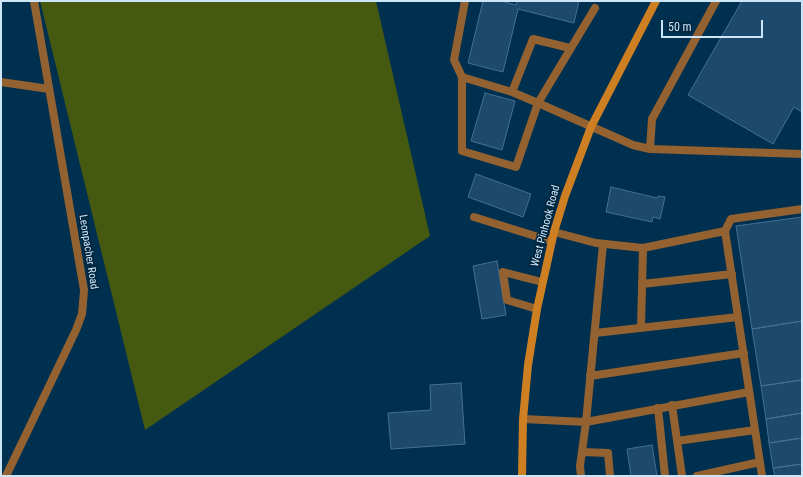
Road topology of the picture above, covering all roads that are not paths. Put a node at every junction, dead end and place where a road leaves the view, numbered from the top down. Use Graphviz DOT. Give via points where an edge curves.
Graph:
graph roads {
  1 [pos="34,1"];
  2 [pos="465,1"];
  3 [pos="656,1"];
  4 [pos="716,1"];
  5 [pos="595,8"];
  6 [pos="570,48"];
  7 [pos="462,77"];
  8 [pos="1,82"];
  9 [pos="49,89"];
  10 [pos="512,92"];
  11 [pos="538,103"];
  12 [pos="590,127"];
  13 [pos="650,149"];
  14 [pos="802,154"];
  15 [pos="802,209"];
  16 [pos="474,217"];
  17 [pos="725,231"];
  18 [pos="554,232"];
  19 [pos="552,241"];
  20 [pos="603,244"];
  21 [pos="643,248"];
  22 [pos="732,274"];
  23 [pos="542,282"];
  24 [pos="642,284"];
  25 [pos="537,309"];
  26 [pos="738,317"];
  27 [pos="641,328"];
  28 [pos="594,333"];
  29 [pos="744,353"];
  30 [pos="590,376"];
  31 [pos="749,392"];
  32 [pos="672,405"];
  33 [pos="658,408"];
  34 [pos="523,419"];
  35 [pos="586,422"];
  36 [pos="755,430"];
  37 [pos="677,441"];
  38 [pos="582,452"];
  39 [pos="760,462"];
  40 [pos="6,476"];
  41 [pos="522,476"];
  42 [pos="581,476"];
  43 [pos="610,476"];
  44 [pos="665,476"];
  45 [pos="682,476"];
  46 [pos="697,476"];
  47 [pos="762,476"];
  1 -- 9 [label="street, Leonpacher Road"];
  2 -- 7 [label="street" via="454,60"];
  3 -- 12 [label="main road, West Pinhook Road"];
  4 -- 13 [label="street" via="652,119"];
  5 -- 6 [label="street"];
  6 -- 10 [label="street" via="533,39"];
  6 -- 11 [label="street"];
  7 -- 10 [label="street"];
  7 -- 11 [label="street" via="462,150 516,167"];
  8 -- 9 [label="street"];
  9 -- 40 [label="street, Leonpacher Road" via="84,290 84,303 76,330"];
  10 -- 11 [label="street"];
  11 -- 12 [label="street"];
  12 -- 13 [label="street" via="633,146"];
  12 -- 18 [label="main road, West Pinhook Road" via="564,196"];
  13 -- 14 [label="street"];
  15 -- 17 [label="street" via="731,219"];
  16 -- 19 [label="street"];
  17 -- 21 [label="street"];
  17 -- 22 [label="street"];
  18 -- 19 [label="main road, West Pinhook Road"];
  18 -- 20 [label="street"];
  19 -- 23 [label="main road, West Pinhook Road"];
  20 -- 21 [label="street"];
  20 -- 28 [label="street"];
  21 -- 24 [label="street"];
  22 -- 24 [label="street"];
  22 -- 26 [label="street"];
  23 -- 25 [label="main road, West Pinhook Road"];
  23 -- 25 [label="street" via="503,272 507,300"];
  24 -- 27 [label="street"];
  25 -- 34 [label="main road, West Pinhook Road"];
  26 -- 27 [label="street"];
  26 -- 29 [label="street"];
  27 -- 28 [label="street"];
  28 -- 30 [label="street"];
  29 -- 30 [label="street"];
  29 -- 31 [label="street"];
  30 -- 35 [label="street"];
  31 -- 32 [label="street"];
  31 -- 36 [label="street"];
  32 -- 33 [label="street"];
  32 -- 37 [label="street"];
  33 -- 35 [label="street"];
  33 -- 44 [label="street"];
  34 -- 35 [label="street"];
  34 -- 41 [label="main road, West Pinhook Road"];
  35 -- 38 [label="street"];
  36 -- 37 [label="street"];
  36 -- 39 [label="street"];
  37 -- 45 [label="street"];
  38 -- 42 [label="street"];
  38 -- 43 [label="street" via="608,453"];
  39 -- 46 [label="street"];
  39 -- 47 [label="street"];
}
